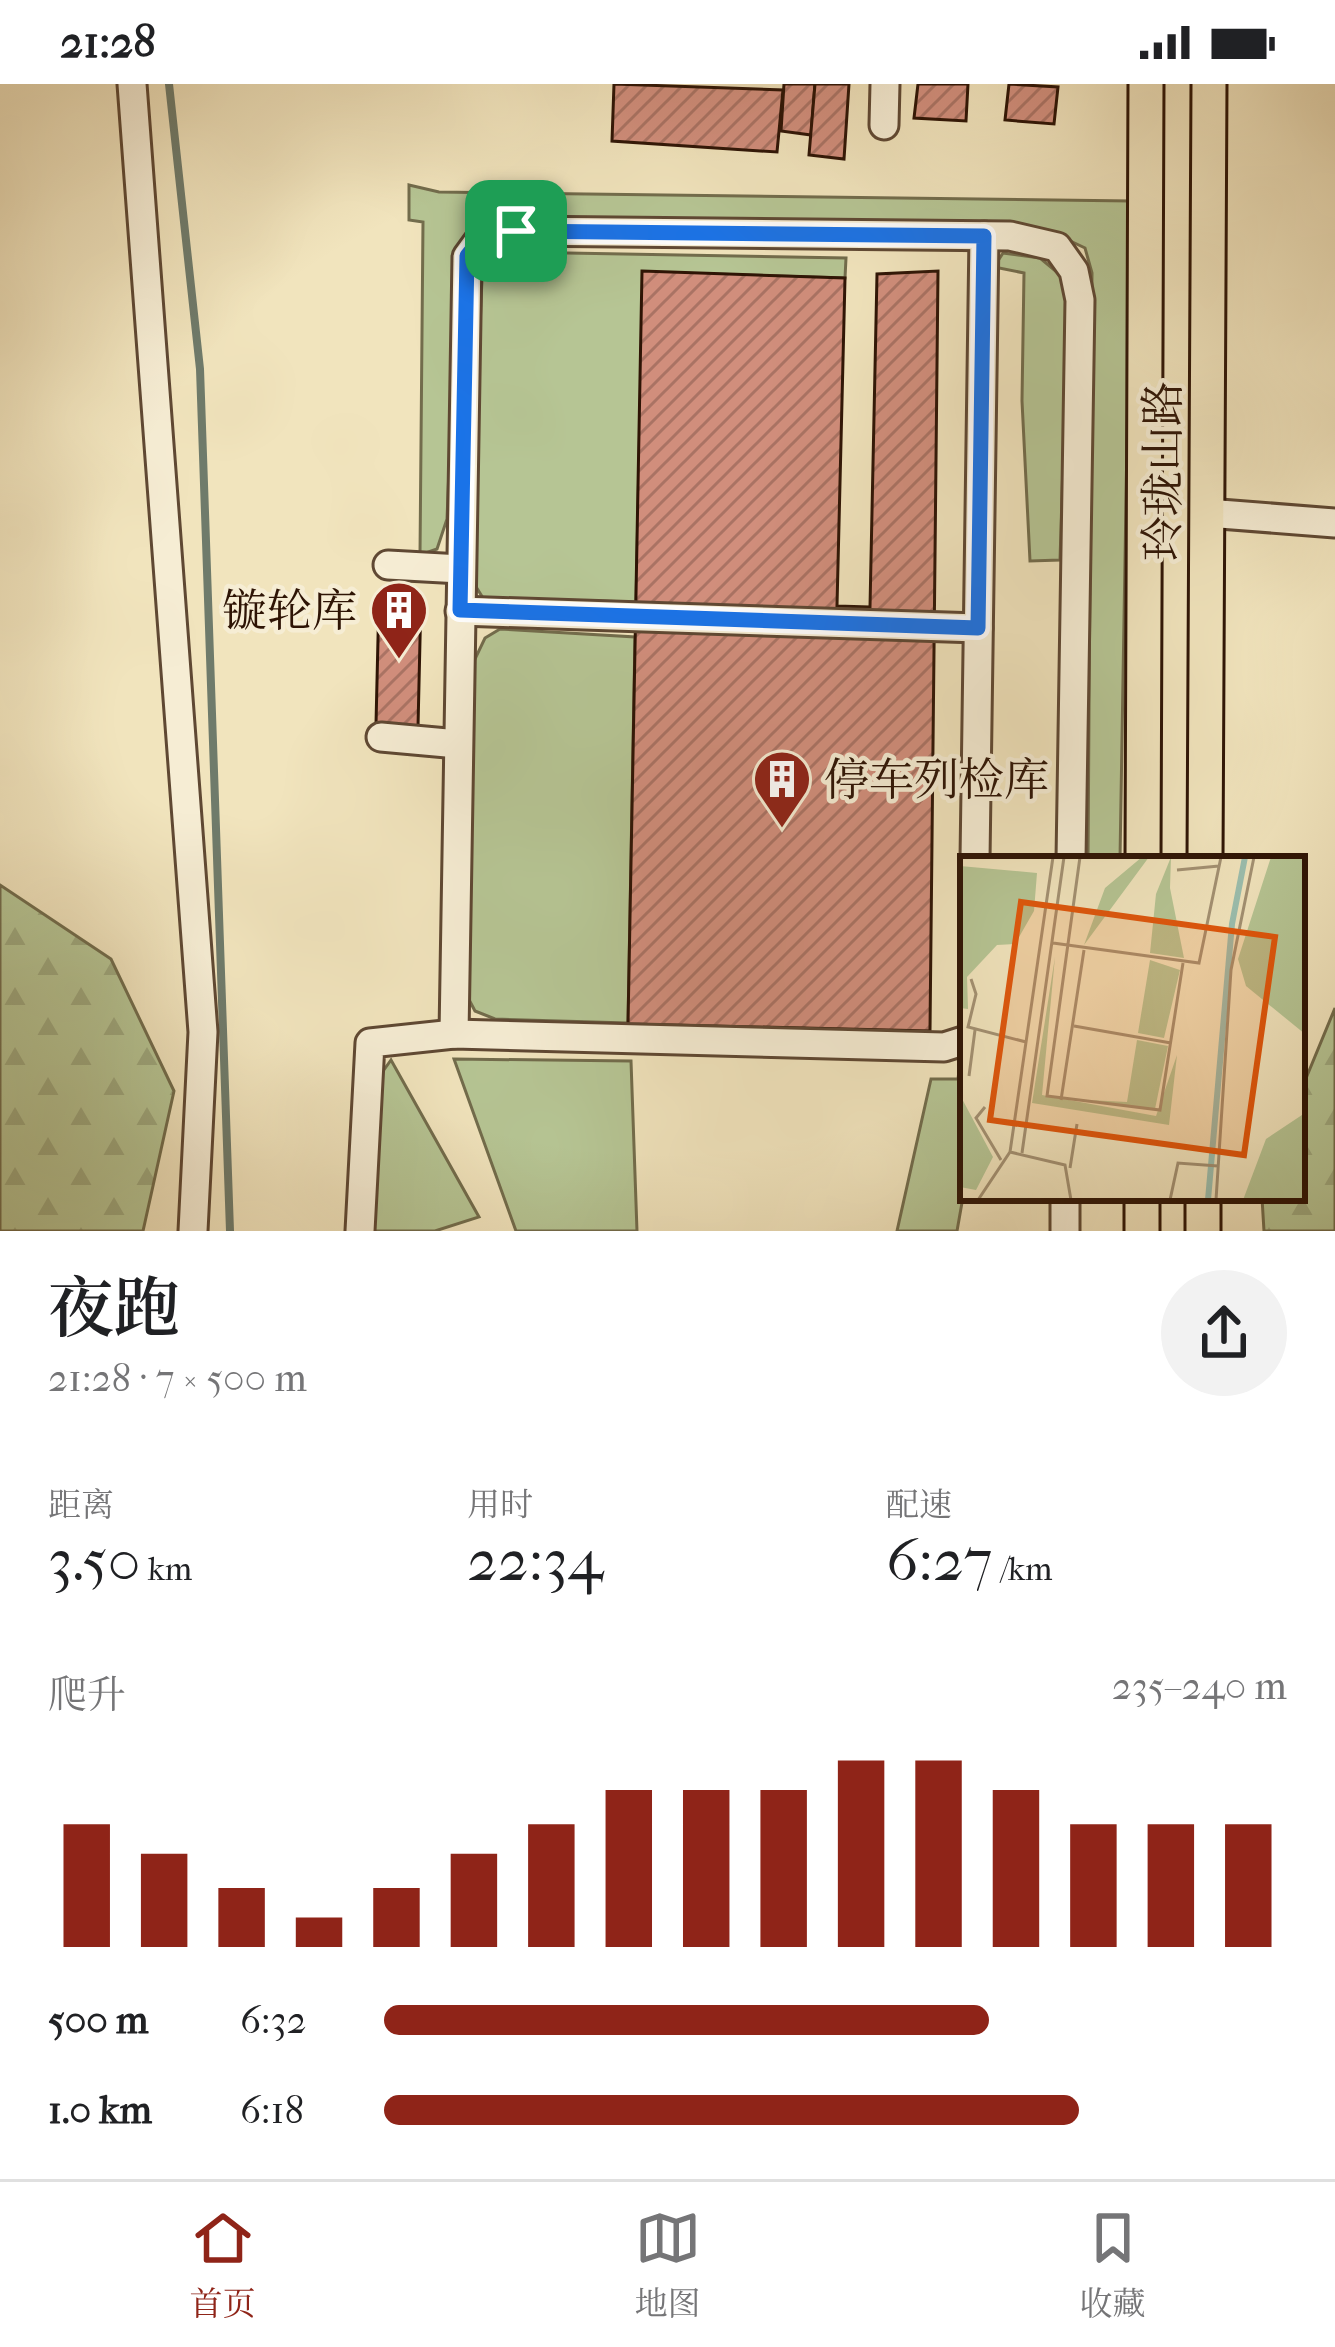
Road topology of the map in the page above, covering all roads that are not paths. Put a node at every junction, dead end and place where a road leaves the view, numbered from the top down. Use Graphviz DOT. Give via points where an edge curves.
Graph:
graph roads {
  1 [pos="132,84"];
  2 [pos="885,84"];
  3 [pos="1146,84"];
  4 [pos="1209,84"];
  5 [pos="884,125"];
  6 [pos="984,236"];
  7 [pos="1207,513"];
  8 [pos="1335,523"];
  9 [pos="388,565"];
  10 [pos="461,569"];
  11 [pos="460,610"];
  12 [pos="978,628"];
  13 [pos="381,737"];
  14 [pos="458,743"];
  15 [pos="975,856"];
  16 [pos="1071,856"];
  17 [pos="1142,856"];
  18 [pos="1205,856"];
  19 [pos="454,1034"];
  20 [pos="960,1042"];
  21 [pos="1066,1201"];
  22 [pos="193,1231"];
  23 [pos="360,1231"];
  24 [pos="1065,1231"];
  1 -- 22 [label="street" via="203,1032"];
  2 -- 5 [label="street"];
  3 -- 17 [label="main road, 玲珑山路"];
  4 -- 7 [label="main road, 玲珑山路"];
  6 -- 10 [label="street" via="483,236 467,256"];
  6 -- 12 [label="street"];
  6 -- 16 [label="street" via="1057,247 1080,300"];
  7 -- 8 [label="street"];
  7 -- 18 [label="main road, 玲珑山路"];
  9 -- 10 [label="street"];
  10 -- 11 [label="street"];
  11 -- 12 [label="street"];
  11 -- 14 [label="street"];
  12 -- 15 [label="street"];
  13 -- 14 [label="street"];
  14 -- 19 [label="street"];
  19 -- 20 [label="street"];
  19 -- 23 [label="street" via="370,1043"];
  21 -- 24 [label="street"];
}
